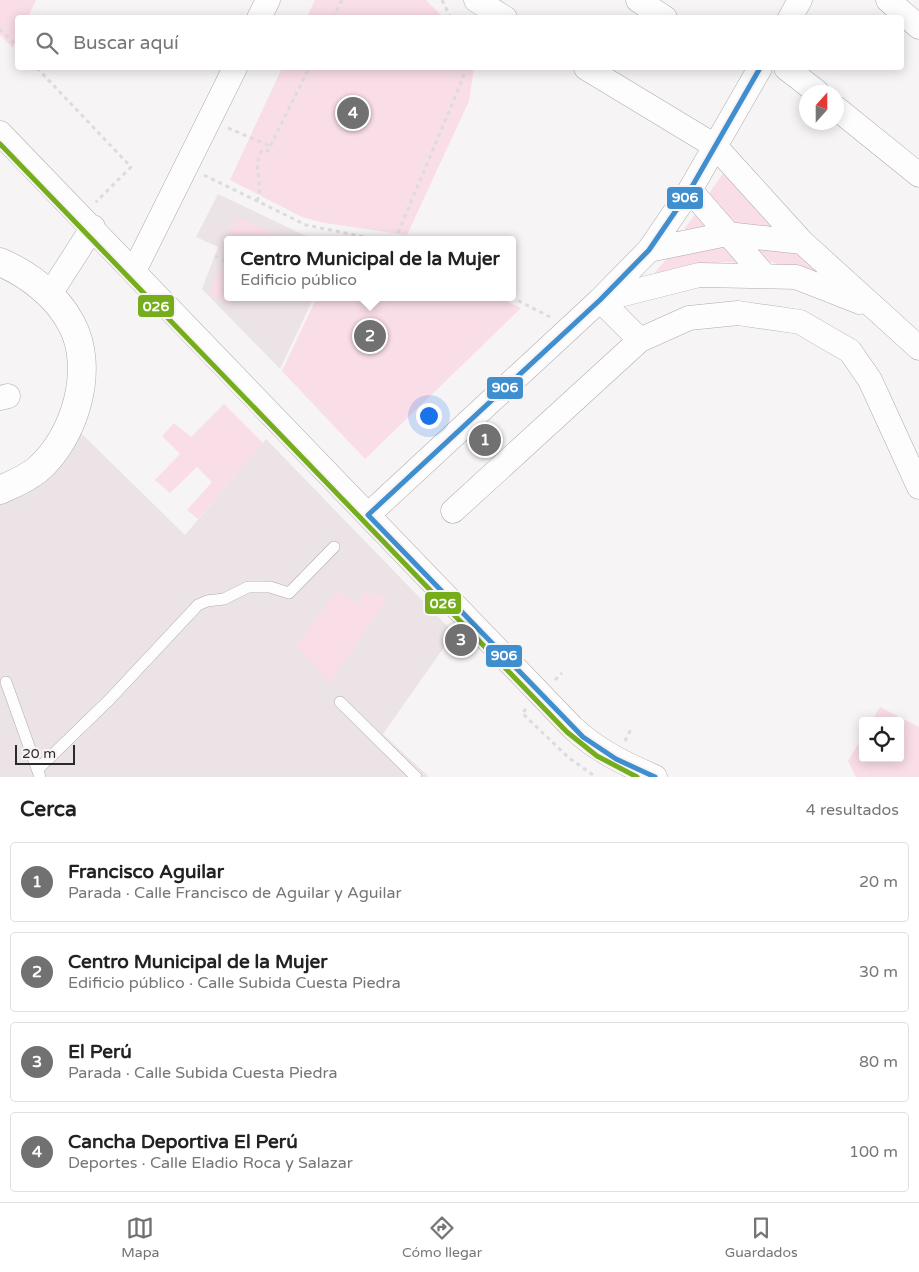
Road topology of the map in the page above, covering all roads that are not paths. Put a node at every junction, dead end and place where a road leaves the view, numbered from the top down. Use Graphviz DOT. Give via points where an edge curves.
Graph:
graph roads {
  1 [pos="268,0"];
  2 [pos="476,0"];
  3 [pos="638,0"];
  4 [pos="888,0"];
  5 [pos="260,15"];
  6 [pos="500,15"];
  7 [pos="661,15"];
  8 [pos="919,26"];
  9 [pos="234,70"];
  10 [pos="589,70"];
  11 [pos="753,70"];
  12 [pos="789,70"];
  13 [pos="808,85"];
  14 [pos="844,114"];
  15 [pos="0,133"];
  16 [pos="715,146"];
  17 [pos="919,175"];
  18 [pos="690,190"];
  19 [pos="87,221"];
  20 [pos="726,234"];
  21 [pos="802,242"];
  22 [pos="649,250"];
  23 [pos="0,262"];
  24 [pos="134,271"];
  25 [pos="764,275"];
  26 [pos="50,294"];
  27 [pos="600,300"];
  28 [pos="875,308"];
  29 [pos="640,340"];
  30 [pos="919,348"];
  31 [pos="919,487"];
  32 [pos="0,490"];
  33 [pos="453,511"];
  34 [pos="368,515"];
  35 [pos="334,547"];
  36 [pos="6,682"];
  37 [pos="340,702"];
  38 [pos="40,773"];
  39 [pos="416,777"];
  40 [pos="655,777"];
  1 -- 5 [label="street"];
  2 -- 6 [label="street"];
  3 -- 7 [label="street"];
  4 -- 8 [label="street"];
  9 -- 24 [label="street"];
  10 -- 16 [label="street"];
  11 -- 16 [label="street"];
  12 -- 13 [label="street"];
  14 -- 17 [label="street"];
  15 -- 19 [label="street"];
  16 -- 18 [label="street"];
  16 -- 21 [label="street"];
  18 -- 20 [label="street"];
  18 -- 22 [label="street"];
  19 -- 24 [label="street"];
  19 -- 26 [label="street"];
  20 -- 21 [label="street"];
  20 -- 22 [label="street"];
  20 -- 25 [label="street"];
  21 -- 28 [label="street"];
  22 -- 27 [label="street"];
  23 -- 26 [label="main road" via="15,268"];
  24 -- 34 [label="street"];
  25 -- 27 [label="street" via="700,275"];
  25 -- 28 [label="street" via="796,277"];
  26 -- 32 [label="main road" via="71,323 81,352 82,374 78,395 72,417 52,455 36,470"];
  27 -- 29 [label="street"];
  27 -- 34 [label="street"];
  28 -- 30 [label="street"];
  29 -- 31 [label="street" via="690,318 738,313 800,322 850,351 870,380"];
  29 -- 33 [label="street"];
  34 -- 40 [label="street" via="582,737 616,759"];
  35 -- 38 [label="lane" via="289,593 270,587 248,587 224,599 198,605"];
  36 -- 38 [label="lane"];
  37 -- 39 [label="lane"];
}
